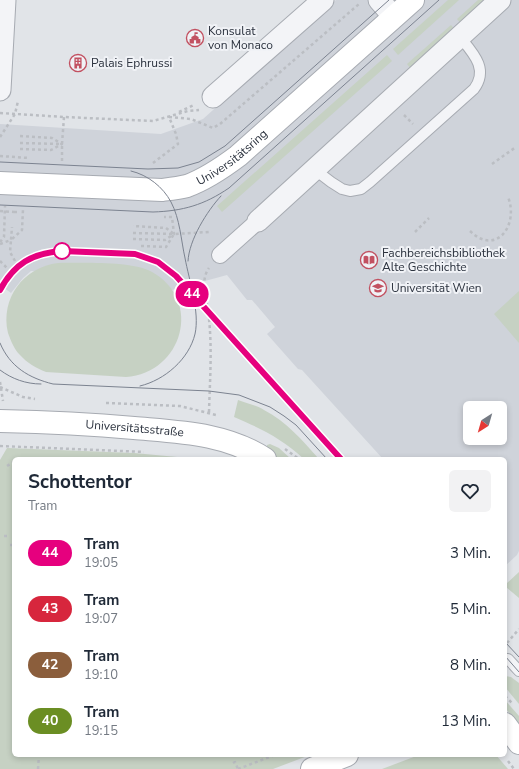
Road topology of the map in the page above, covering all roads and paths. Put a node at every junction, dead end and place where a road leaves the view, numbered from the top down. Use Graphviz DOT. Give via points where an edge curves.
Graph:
graph roads {
  1 [pos="5,0"];
  2 [pos="324,0"];
  3 [pos="379,0"];
  4 [pos="413,0"];
  5 [pos="500,0"];
  6 [pos="357,6"];
  7 [pos="394,17"];
  8 [pos="460,37"];
  9 [pos="0,90"];
  10 [pos="18,101"];
  11 [pos="213,108"];
  12 [pos="0,113"];
  13 [pos="15,114"];
  14 [pos="404,114"];
  15 [pos="64,117"];
  16 [pos="169,117"];
  17 [pos="226,119"];
  18 [pos="416,128"];
  19 [pos="20,136"];
  20 [pos="0,137"];
  21 [pos="20,143"];
  22 [pos="62,144"];
  23 [pos="516,147"];
  24 [pos="20,149"];
  25 [pos="0,156"];
  26 [pos="29,158"];
  27 [pos="62,161"];
  28 [pos="153,163"];
  29 [pos="492,164"];
  30 [pos="314,169"];
  31 [pos="0,183"];
  32 [pos="508,197"];
  33 [pos="5,206"];
  34 [pos="514,207"];
  35 [pos="23,209"];
  36 [pos="0,211"];
  37 [pos="15,212"];
  38 [pos="164,217"];
  39 [pos="429,218"];
  40 [pos="258,221"];
  41 [pos="133,226"];
  42 [pos="12,227"];
  43 [pos="470,231"];
  44 [pos="209,232"];
  45 [pos="415,232"];
  46 [pos="509,232"];
  47 [pos="133,233"];
  48 [pos="174,234"];
  49 [pos="133,239"];
  50 [pos="11,240"];
  51 [pos="0,243"];
  52 [pos="141,246"];
  53 [pos="220,255"];
  54 [pos="0,261"];
  55 [pos="15,261"];
  56 [pos="7,268"];
  57 [pos="0,382"];
  58 [pos="0,387"];
  59 [pos="39,400"];
  60 [pos="102,403"];
  61 [pos="2,413"];
  62 [pos="0,446"];
  63 [pos="149,452"];
  64 [pos="262,457"];
  65 [pos="12,463"];
  66 [pos="8,466"];
  67 [pos="4,536"];
  68 [pos="10,536"];
  69 [pos="519,629"];
  70 [pos="507,644"];
  71 [pos="507,659"];
  72 [pos="519,671"];
  73 [pos="507,727"];
  74 [pos="507,740"];
  75 [pos="519,744"];
  76 [pos="39,757"];
  77 [pos="269,757"];
  78 [pos="342,757"];
  79 [pos="233,763"];
  80 [pos="38,769"];
  81 [pos="238,769"];
  82 [pos="312,769"];
  1 -- 9 [label="street"];
  2 -- 11 [label="street"];
  3 -- 7 [label="street"];
  4 -- 7 [label="main road, Universitätsring"];
  5 -- 8 [label="street"];
  6 -- 17 [label="path"];
  7 -- 31 [label="main road, Universitätsring" via="238,156 220,170 186,186 162,190"];
  8 -- 30 [label="street"];
  8 -- 30 [label="lane" via="472,51 480,69 480,80 403,153 370,182 355,191 337,186"];
  10 -- 13 [label="path"];
  11 -- 16 [label="path"];
  11 -- 16 [label="path" via="188,111"];
  11 -- 17 [label="path"];
  12 -- 13 [label="path"];
  13 -- 15 [label="path"];
  13 -- 20 [label="path"];
  14 -- 18 [label="path"];
  15 -- 16 [label="path" via="153,121"];
  15 -- 22 [label="path"];
  16 -- 17 [label="path" via="191,119 213,128"];
  16 -- 28 [label="path" via="178,144"];
  19 -- 22 [label="path" via="52,138"];
  21 -- 22 [label="path"];
  22 -- 24 [label="path" via="52,150"];
  22 -- 27 [label="path"];
  23 -- 29 [label="path"];
  25 -- 26 [label="path"];
  30 -- 40 [label="street"];
  32 -- 34 [label="path"];
  33 -- 51 [label="path" via="4,238"];
  35 -- 50 [label="path" via="22,230"];
  36 -- 37 [label="path, bridge"];
  38 -- 48 [label="path" via="172,217"];
  39 -- 45 [label="path"];
  40 -- 53 [label="street"];
  41 -- 48 [label="path" via="166,228"];
  42 -- 50 [label="path"];
  43 -- 46 [label="path" via="476,237 489,241 504,238"];
  44 -- 48 [label="path"];
  47 -- 48 [label="path"];
  48 -- 49 [label="path" via="165,240"];
  48 -- 52 [label="path" via="166,247"];
  50 -- 51 [label="path"];
  50 -- 55 [label="path" via="10,252"];
  53 -- 60 [label="path" via="206,272 204,286 211,331 209,412 180,406"];
  54 -- 56 [label="path"];
  57 -- 58 [label="path"];
  58 -- 59 [label="path"];
  58 -- 61 [label="path"];
  61 -- 64 [label="main road, Universitätsstraße" via="211,436"];
  62 -- 63 [label="path"];
  65 -- 66 [label="path"];
  67 -- 68 [label="path"];
  69 -- 70 [label="path"];
  71 -- 72 [label="lane"];
  73 -- 75 [label="main road"];
  74 -- 75 [label="main road"];
  76 -- 80 [label="path"];
  77 -- 81 [label="path"];
  78 -- 82 [label="main road"];
  79 -- 81 [label="path" via="235,762"];
}
